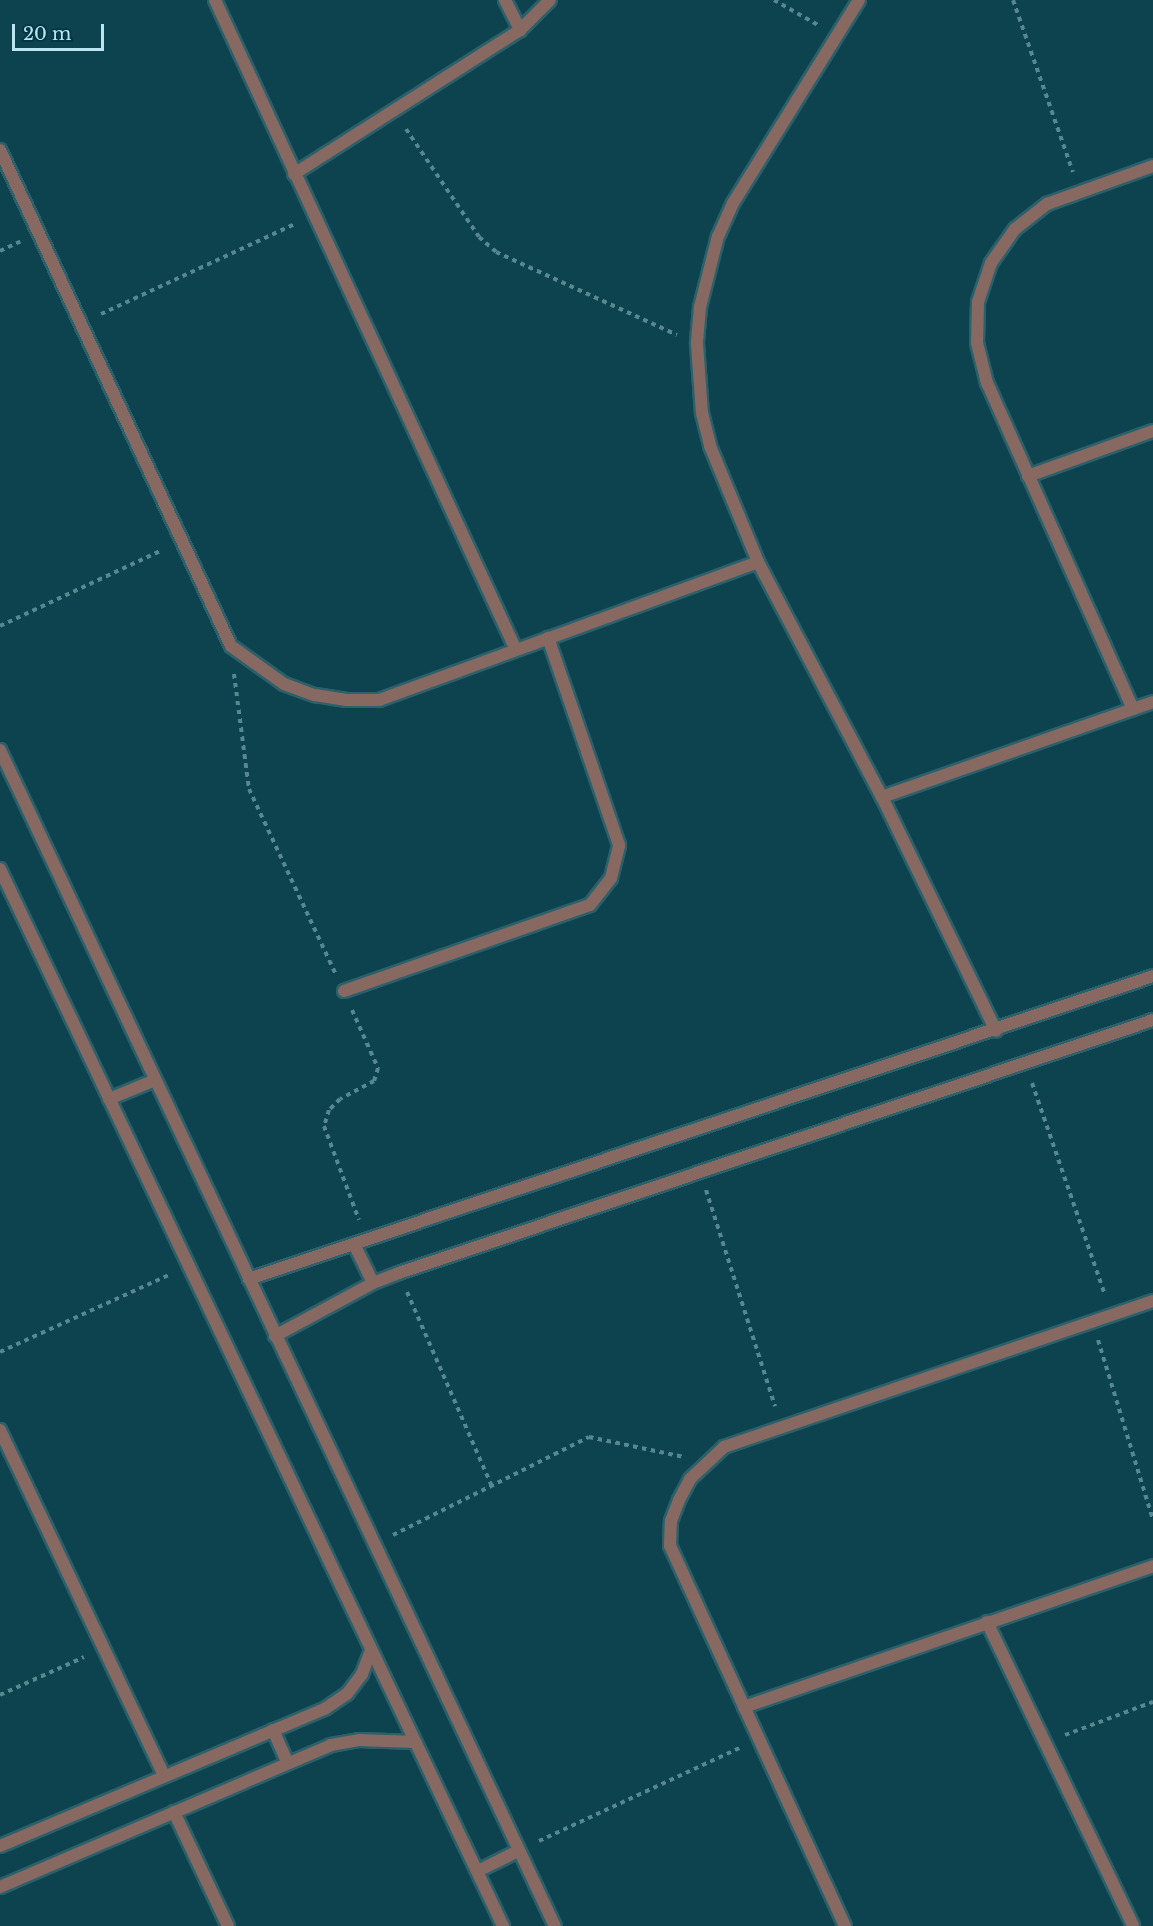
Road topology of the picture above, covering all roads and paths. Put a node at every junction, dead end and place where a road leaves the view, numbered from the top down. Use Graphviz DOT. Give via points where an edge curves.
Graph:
graph roads {
  1 [pos="214,0"];
  2 [pos="505,0"];
  3 [pos="550,0"];
  4 [pos="774,0"];
  5 [pos="859,0"];
  6 [pos="1013,0"];
  7 [pos="520,30"];
  8 [pos="837,35"];
  9 [pos="394,111"];
  10 [pos="0,150"];
  11 [pos="1153,166"];
  12 [pos="294,174"];
  13 [pos="1080,192"];
  14 [pos="314,216"];
  15 [pos="81,323"];
  16 [pos="697,344"];
  17 [pos="1153,431"];
  18 [pos="1028,476"];
  19 [pos="182,540"];
  20 [pos="758,562"];
  21 [pos="0,626"];
  22 [pos="548,638"];
  23 [pos="231,646"];
  24 [pos="516,650"];
  25 [pos="1153,702"];
  26 [pos="1133,709"];
  27 [pos="0,750"];
  28 [pos="882,797"];
  29 [pos="0,869"];
  30 [pos="1153,976"];
  31 [pos="344,991"];
  32 [pos="1153,1020"];
  33 [pos="996,1031"];
  34 [pos="1024,1062"];
  35 [pos="156,1080"];
  36 [pos="109,1099"];
  37 [pos="701,1172"];
  38 [pos="367,1240"];
  39 [pos="354,1244"];
  40 [pos="188,1266"];
  41 [pos="399,1274"];
  42 [pos="249,1279"];
  43 [pos="373,1283"];
  44 [pos="1153,1301"];
  45 [pos="1112,1315"];
  46 [pos="1092,1321"];
  47 [pos="275,1336"];
  48 [pos="0,1352"];
  49 [pos="780,1424"];
  50 [pos="0,1430"];
  51 [pos="705,1461"];
  52 [pos="491,1484"];
  53 [pos="1153,1520"];
  54 [pos="374,1544"];
  55 [pos="1153,1566"];
  56 [pos="987,1622"];
  57 [pos="104,1649"];
  58 [pos="371,1650"];
  59 [pos="0,1695"];
  60 [pos="1153,1702"];
  61 [pos="744,1707"];
  62 [pos="273,1730"];
  63 [pos="759,1739"];
  64 [pos="415,1742"];
  65 [pos="1045,1742"];
  66 [pos="288,1763"];
  67 [pos="164,1776"];
  68 [pos="174,1812"];
  69 [pos="0,1846"];
  70 [pos="518,1851"];
  71 [pos="478,1872"];
  72 [pos="0,1887"];
  73 [pos="228,1926"];
  74 [pos="503,1926"];
  75 [pos="555,1926"];
  76 [pos="845,1926"];
  77 [pos="1133,1926"];
  1 -- 12 [label="street"];
  2 -- 7 [label="street"];
  3 -- 7 [label="street"];
  4 -- 8 [label="path"];
  5 -- 8 [label="street"];
  6 -- 13 [label="path"];
  7 -- 9 [label="street"];
  8 -- 16 [label="street" via="722,228 707,271"];
  9 -- 12 [label="street"];
  9 -- 16 [label="path" via="479,237 496,252"];
  10 -- 15 [label="street"];
  11 -- 13 [label="street"];
  12 -- 14 [label="street"];
  13 -- 18 [label="street" via="1047,204 1015,230 991,263 978,302 977,343 987,383"];
  14 -- 15 [label="path"];
  14 -- 24 [label="street"];
  15 -- 19 [label="street"];
  16 -- 20 [label="street" via="702,413 710,446"];
  17 -- 18 [label="street"];
  18 -- 26 [label="street"];
  19 -- 21 [label="path"];
  19 -- 23 [label="street"];
  20 -- 22 [label="street"];
  20 -- 28 [label="street"];
  22 -- 24 [label="street"];
  22 -- 31 [label="street" via="618,845 610,878 590,905"];
  23 -- 24 [label="street" via="284,684 315,695 347,700 379,700"];
  23 -- 31 [label="path" via="249,789"];
  25 -- 26 [label="street"];
  26 -- 28 [label="street"];
  27 -- 35 [label="street"];
  28 -- 33 [label="street"];
  29 -- 36 [label="street"];
  30 -- 33 [label="street"];
  31 -- 38 [label="path" via="378,1068 374,1082 340,1099 329,1110 324,1126"];
  32 -- 34 [label="street"];
  33 -- 38 [label="street"];
  34 -- 37 [label="street"];
  34 -- 45 [label="path"];
  35 -- 36 [label="street"];
  35 -- 42 [label="street"];
  36 -- 40 [label="street"];
  37 -- 41 [label="street"];
  37 -- 49 [label="path"];
  38 -- 39 [label="street"];
  39 -- 42 [label="street"];
  39 -- 43 [label="street"];
  40 -- 48 [label="path"];
  40 -- 58 [label="street"];
  41 -- 43 [label="street"];
  41 -- 52 [label="path"];
  42 -- 47 [label="street"];
  43 -- 47 [label="street"];
  44 -- 45 [label="street"];
  45 -- 46 [label="street"];
  46 -- 49 [label="street"];
  46 -- 53 [label="path"];
  47 -- 54 [label="street"];
  49 -- 51 [label="street" via="723,1447"];
  50 -- 57 [label="street"];
  51 -- 52 [label="path" via="589,1437"];
  51 -- 61 [label="street" via="679,1500 671,1521 670,1546"];
  52 -- 54 [label="path"];
  54 -- 70 [label="street"];
  55 -- 56 [label="street"];
  56 -- 61 [label="street"];
  56 -- 65 [label="street"];
  57 -- 59 [label="path"];
  57 -- 67 [label="street"];
  58 -- 62 [label="street" via="362,1674 347,1694 326,1708"];
  58 -- 64 [label="street"];
  60 -- 65 [label="path"];
  61 -- 63 [label="street"];
  62 -- 66 [label="street"];
  62 -- 67 [label="street"];
  63 -- 70 [label="path"];
  63 -- 76 [label="street"];
  64 -- 66 [label="street" via="359,1740 331,1745"];
  64 -- 71 [label="street"];
  65 -- 77 [label="street"];
  66 -- 68 [label="street"];
  67 -- 69 [label="street"];
  68 -- 72 [label="street"];
  68 -- 73 [label="street"];
  70 -- 71 [label="street"];
  70 -- 75 [label="street"];
  71 -- 74 [label="street"];
}
